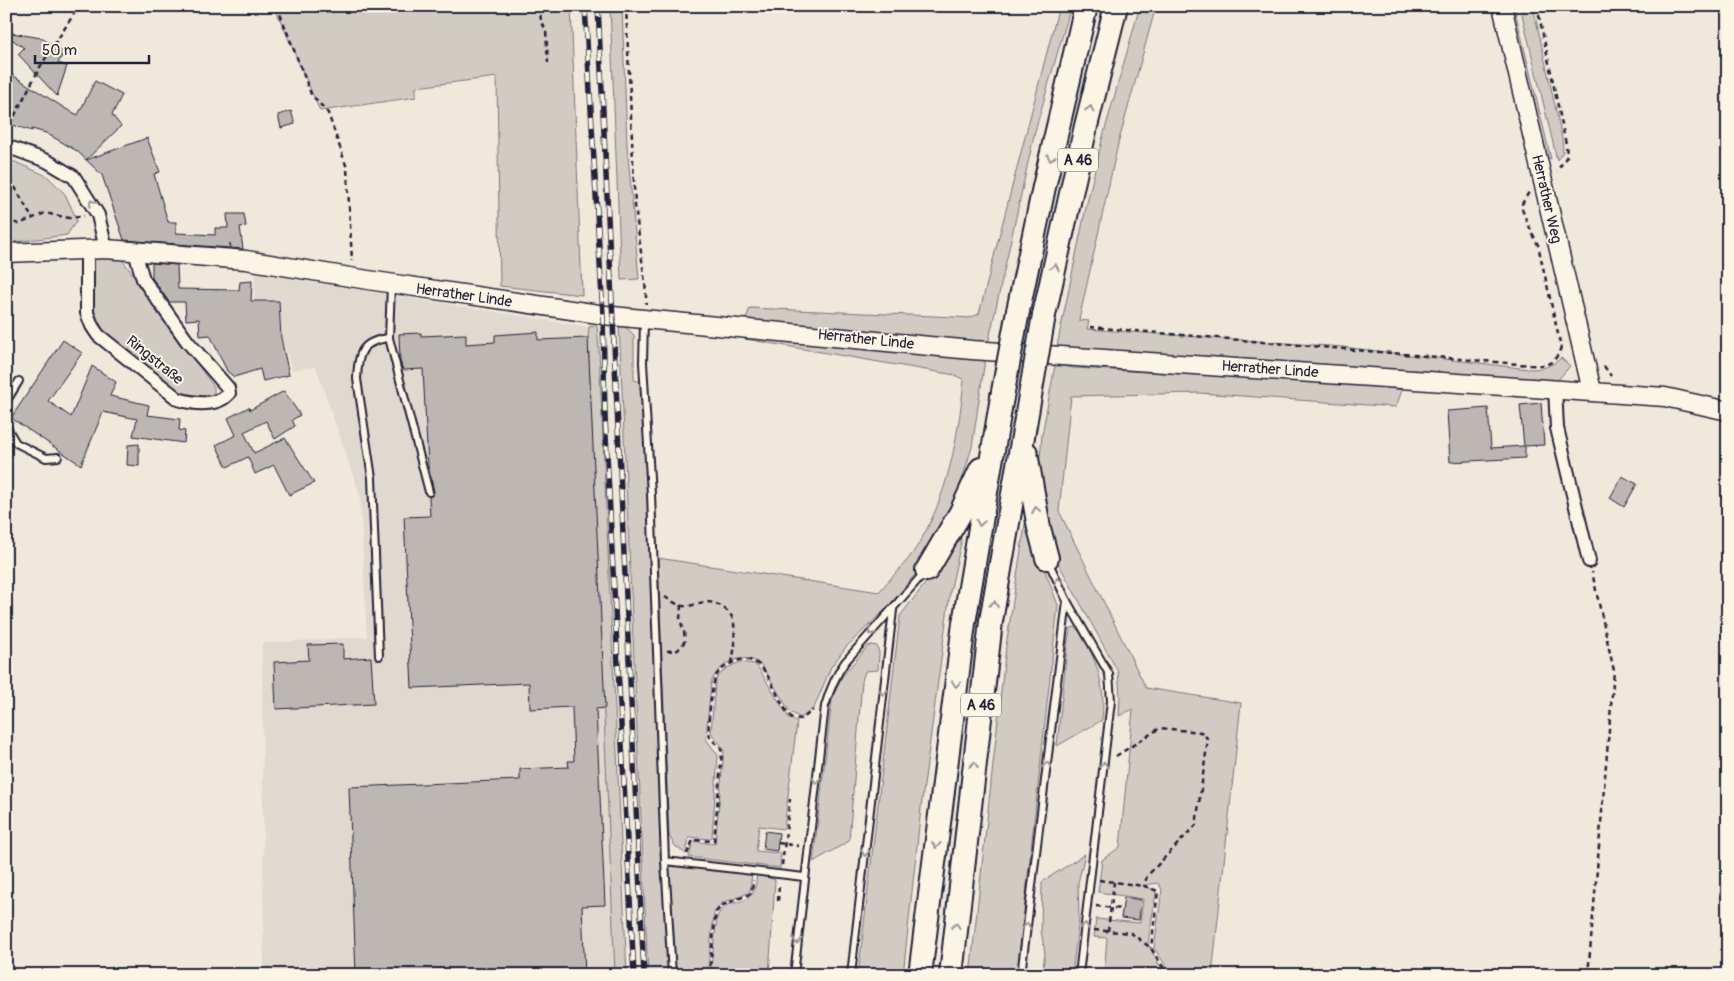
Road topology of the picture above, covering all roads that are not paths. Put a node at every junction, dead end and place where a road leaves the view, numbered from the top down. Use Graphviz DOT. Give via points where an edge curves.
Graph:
graph roads {
  1 [pos="1086,6"];
  2 [pos="1116,6"];
  3 [pos="1502,6"];
  4 [pos="6,146"];
  5 [pos="106,249"];
  6 [pos="87,250"];
  7 [pos="135,252"];
  8 [pos="6,253"];
  9 [pos="391,284"];
  10 [pos="644,318"];
  11 [pos="389,338"];
  12 [pos="19,382"];
  13 [pos="1554,388"];
  14 [pos="1592,391"];
  15 [pos="6,402"];
  16 [pos="1728,411"];
  17 [pos="6,426"];
  18 [pos="1023,437"];
  19 [pos="994,441"];
  20 [pos="58,457"];
  21 [pos="429,492"];
  22 [pos="1047,558"];
  23 [pos="1589,561"];
  24 [pos="927,570"];
  25 [pos="1067,601"];
  26 [pos="893,609"];
  27 [pos="379,656"];
  28 [pos="665,861"];
  29 [pos="804,877"];
  30 [pos="672,975"];
  31 [pos="794,975"];
  32 [pos="851,975"];
  33 [pos="920,975"];
  34 [pos="951,975"];
  35 [pos="1021,975"];
  36 [pos="1079,975"];
  1 -- 19 [label="highway, A 46, one-way, bridge" via="1044,187"];
  18 -- 2 [label="highway, A 46, one-way, bridge" via="1044,315"];
  3 -- 14 [label="street, Herrather Weg"];
  5 -- 4 [label="street, one-way" via="98,215 74,177 47,160"];
  5 -- 6 [label="street, Herrather Linde"];
  5 -- 7 [label="street, Herrather Linde"];
  6 -- 7 [label="street, Ringstraße" via="87,313 98,335 174,397 192,402 218,402 229,393 228,388 187,342 143,280"];
  6 -- 8 [label="street, Herrather Linde"];
  7 -- 9 [label="street, Herrather Linde" via="246,260"];
  9 -- 10 [label="street, Herrather Linde"];
  9 -- 11 [label="lane"];
  10 -- 13 [label="street, Herrather Linde" via="972,350"];
  10 -- 28 [label="lane" via="643,363"];
  11 -- 21 [label="lane"];
  11 -- 27 [label="lane" via="367,345 361,353 357,379 372,478"];
  12 -- 15 [label="lane"];
  13 -- 14 [label="street, Herrather Linde"];
  13 -- 23 [label="street" via="1557,428"];
  14 -- 16 [label="street, Herrather Linde" via="1665,397"];
  17 -- 20 [label="lane" via="16,443 46,458"];
  22 -- 18 [label="highway, one-way"];
  34 -- 18 [label="highway, A 46, one-way" via="991,621"];
  19 -- 24 [label="highway" via="961,512"];
  19 -- 33 [label="highway, A 46, one-way" via="964,622"];
  25 -- 22 [label="lane, one-way"];
  24 -- 26 [label="lane"];
  35 -- 25 [label="lane, one-way"];
  36 -- 25 [label="lane, one-way" via="1111,701 1108,674"];
  26 -- 29 [label="lane, one-way" via="835,676 825,706"];
  26 -- 32 [label="lane, one-way"];
  28 -- 29 [label="lane"];
  28 -- 30 [label="lane"];
  29 -- 31 [label="lane, one-way"];
}
